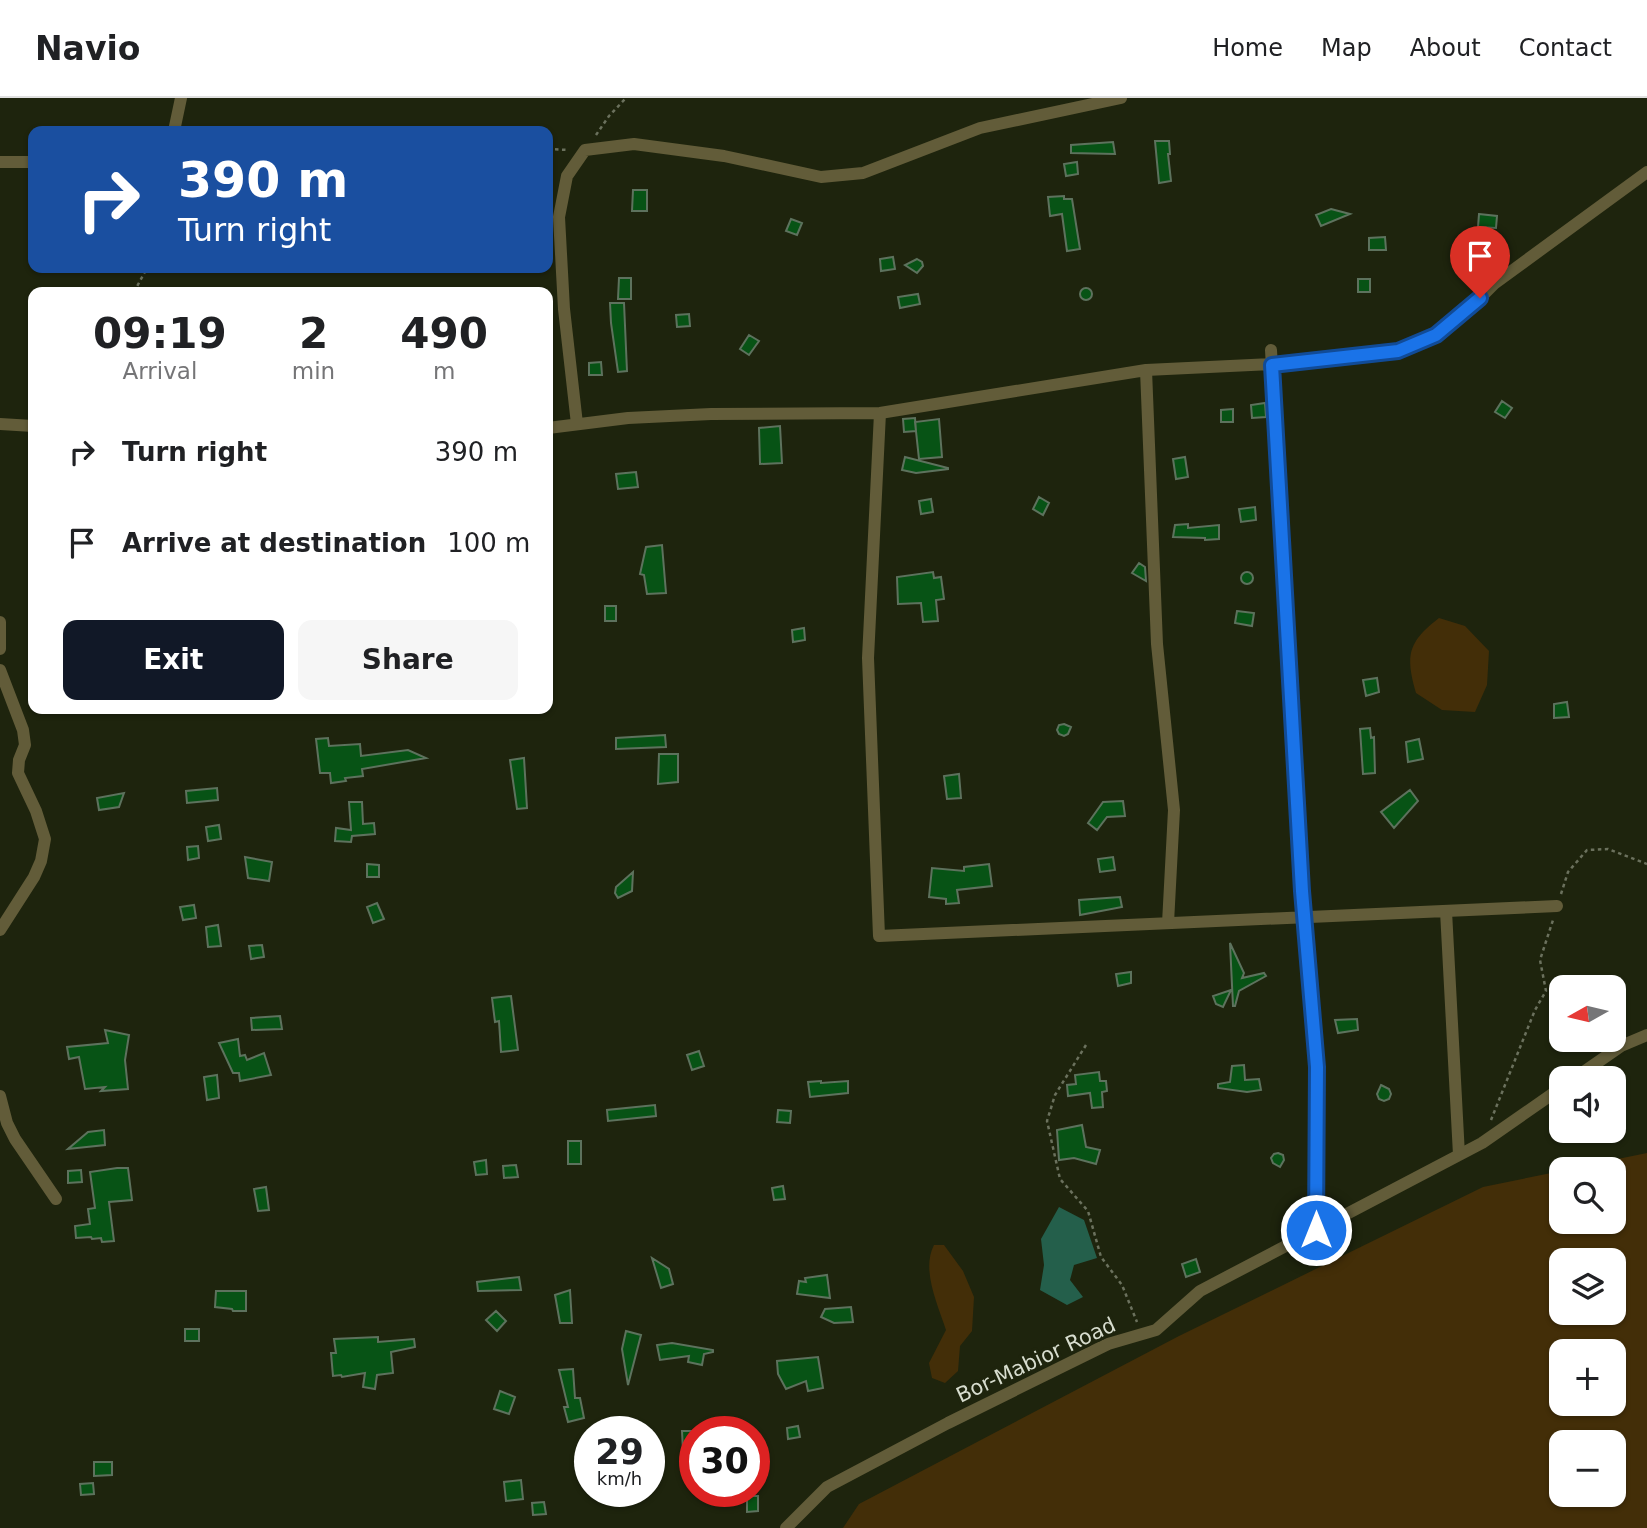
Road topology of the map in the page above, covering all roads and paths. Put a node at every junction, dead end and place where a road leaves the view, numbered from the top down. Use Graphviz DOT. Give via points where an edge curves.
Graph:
graph roads {
  1 [pos="181,98"];
  2 [pos="626,98"];
  3 [pos="1121,98"];
  4 [pos="175,126"];
  5 [pos="553,149"];
  6 [pos="585,150"];
  7 [pos="0,162"];
  8 [pos="28,162"];
  9 [pos="1647,173"];
  10 [pos="1271,350"];
  11 [pos="1272,365"];
  12 [pos="1146,370"];
  13 [pos="880,413"];
  14 [pos="0,424"];
  15 [pos="577,424"];
  16 [pos="28,426"];
  17 [pos="553,427"];
  18 [pos="0,622"];
  19 [pos="0,649"];
  20 [pos="0,670"];
  21 [pos="1647,864"];
  22 [pos="1558,906"];
  23 [pos="1446,911"];
  24 [pos="1304,917"];
  25 [pos="1168,923"];
  26 [pos="0,930"];
  27 [pos="1647,1035"];
  28 [pos="1086,1045"];
  29 [pos="1592,1066"];
  30 [pos="0,1096"];
  31 [pos="1549,1096"];
  32 [pos="1482,1143"];
  33 [pos="1459,1155"];
  34 [pos="56,1199"];
  35 [pos="1316,1230"];
  36 [pos="1142,1334"];
  37 [pos="786,1528"];
  1 -- 4 [label="street"];
  2 -- 6 [label="path"];
  3 -- 6 [label="street" via="980,128 863,173 821,177 724,156 634,144"];
  5 -- 6 [label="path"];
  6 -- 15 [label="street" via="567,176 559,217"];
  7 -- 8 [label="street"];
  9 -- 11 [label="street" via="1494,284 1436,335 1398,351"];
  10 -- 11 [label="street"];
  11 -- 12 [label="street"];
  11 -- 24 [label="street"];
  12 -- 13 [label="street"];
  12 -- 25 [label="street" via="1157,643 1174,810"];
  13 -- 15 [label="street" via="711,414"];
  13 -- 25 [label="street" via="869,658 879,936"];
  14 -- 16 [label="street"];
  15 -- 17 [label="street"];
  18 -- 19 [label="street"];
  20 -- 26 [label="street" via="23,730 25,745 18,773 45,839 34,877"];
  21 -- 22 [label="path" via="1608,849 1587,850 1568,872"];
  22 -- 23 [label="street"];
  22 -- 32 [label="path" via="1540,960 1545,991"];
  23 -- 24 [label="street"];
  23 -- 33 [label="street"];
  24 -- 25 [label="street"];
  24 -- 35 [label="street" via="1317,1067"];
  27 -- 29 [label="street"];
  28 -- 36 [label="path" via="1055,1095 1047,1121 1060,1179 1088,1211 1101,1257 1122,1285"];
  30 -- 34 [label="street" via="15,1139"];
  31 -- 32 [label="street, Bor-Mabior Road"];
  32 -- 33 [label="street, Bor-Mabior Road"];
  33 -- 35 [label="street, Bor-Mabior Road"];
  35 -- 36 [label="street, Bor-Mabior Road" via="1200,1291 1156,1330"];
  36 -- 37 [label="street, Bor-Mabior Road" via="1108,1344 827,1487"];
}
